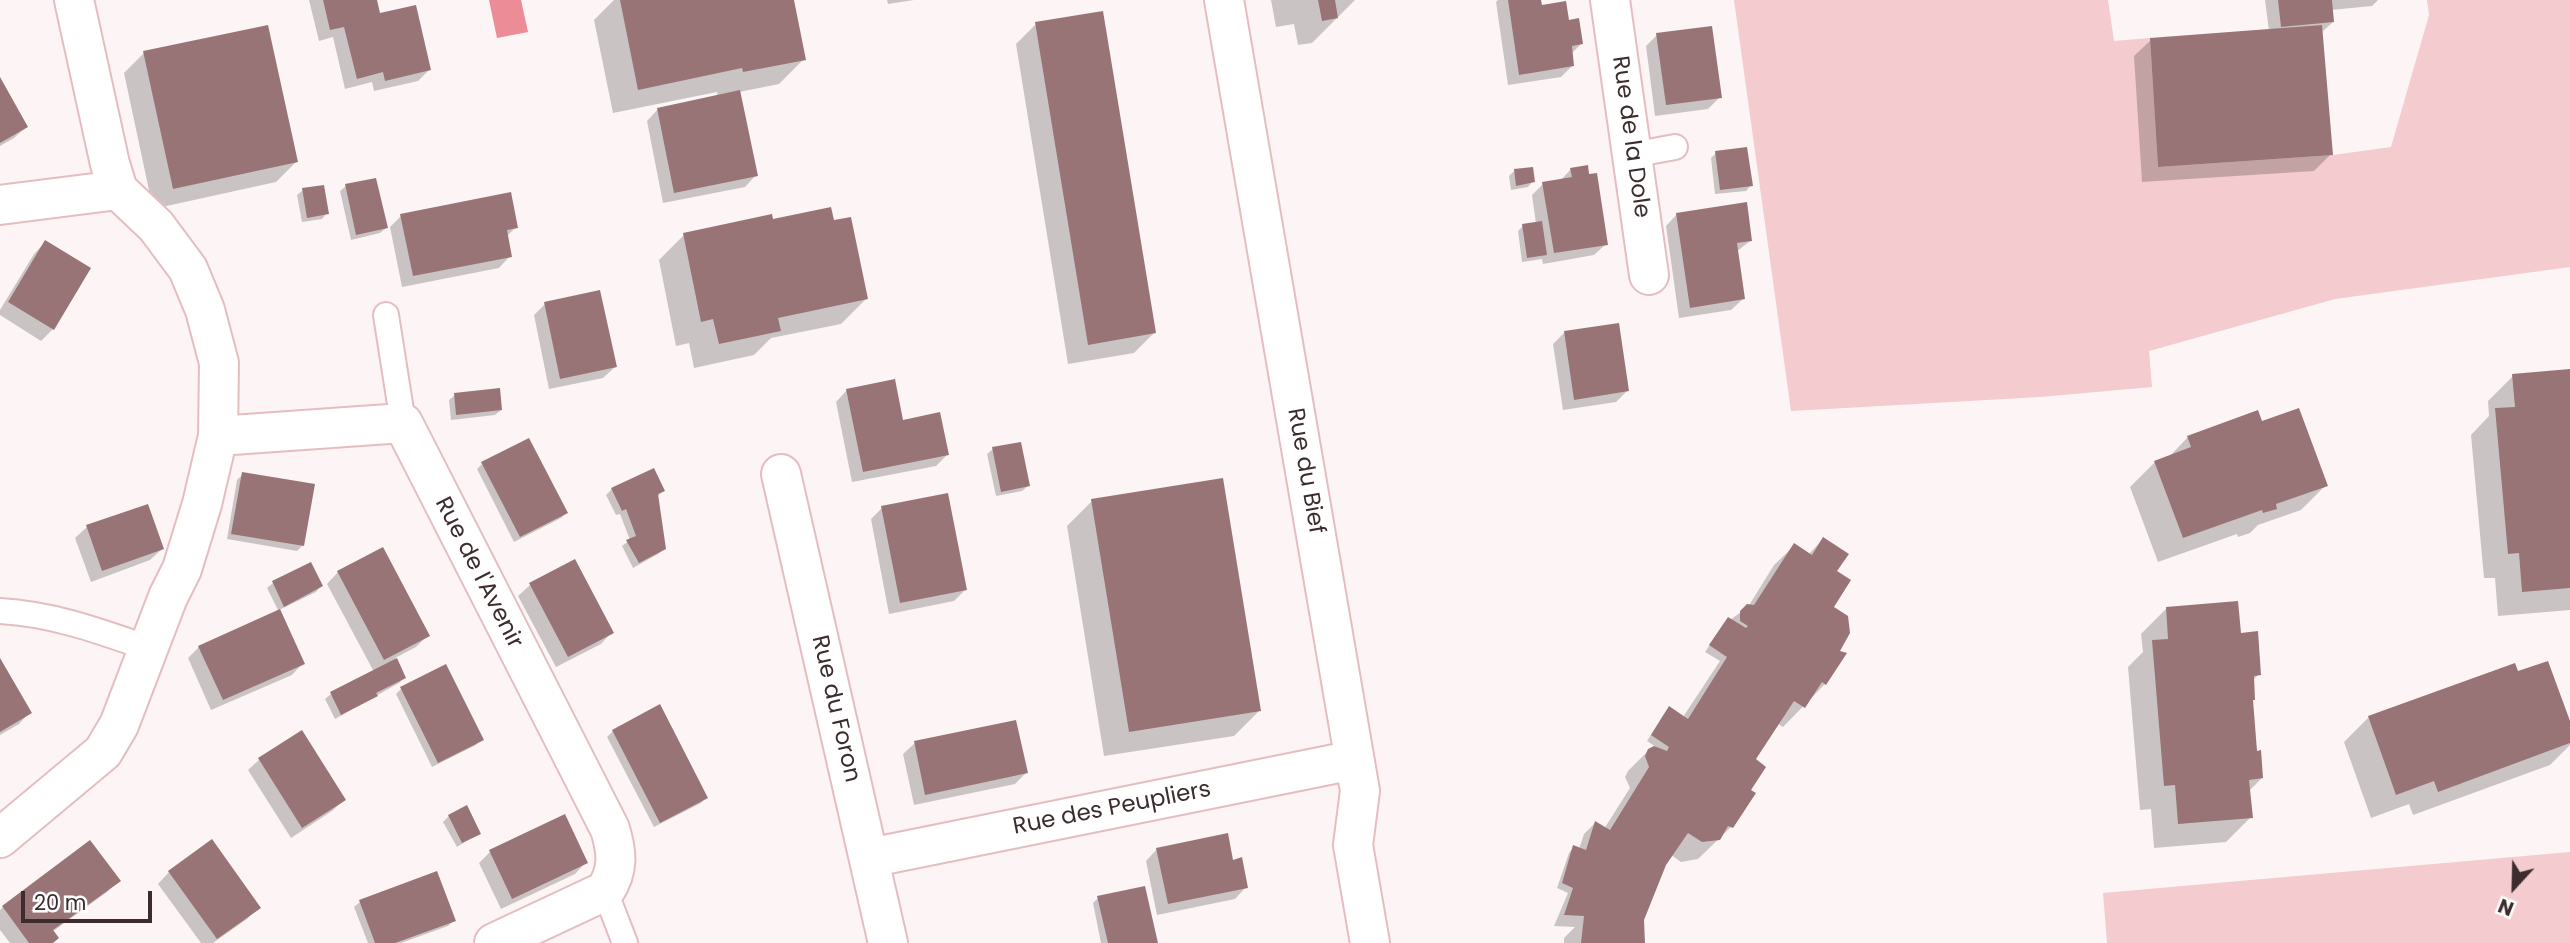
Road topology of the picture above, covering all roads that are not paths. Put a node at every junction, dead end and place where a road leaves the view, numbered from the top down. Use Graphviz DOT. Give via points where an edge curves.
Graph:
graph roads {
  1 [pos="74,0"];
  2 [pos="1224,0"];
  3 [pos="1610,0"];
  4 [pos="1675,147"];
  5 [pos="1632,155"];
  6 [pos="118,190"];
  7 [pos="0,205"];
  8 [pos="1649,275"];
  9 [pos="386,315"];
  10 [pos="403,423"];
  11 [pos="218,436"];
  12 [pos="781,474"];
  13 [pos="0,611"];
  14 [pos="148,648"];
  15 [pos="1354,760"];
  16 [pos="0,838"];
  17 [pos="869,858"];
  18 [pos="605,891"];
  19 [pos="494,943"];
  20 [pos="625,943"];
  21 [pos="888,943"];
  22 [pos="1370,943"];
  1 -- 6 [label="street"];
  2 -- 15 [label="street, Rue du Bief"];
  3 -- 5 [label="street, Rue de la Dole"];
  4 -- 5 [label="lane"];
  5 -- 8 [label="street, Rue de la Dole"];
  6 -- 7 [label="street"];
  6 -- 11 [label="street" via="156,226 188,269 205,310 219,363"];
  9 -- 10 [label="lane"];
  10 -- 11 [label="street"];
  10 -- 18 [label="street, Rue de l'Avenir" via="610,829 616,868"];
  11 -- 14 [label="street" via="182,569"];
  12 -- 17 [label="street, Rue du Foron"];
  13 -- 14 [label="lane" via="68,621"];
  14 -- 16 [label="street" via="119,725 103,751"];
  15 -- 17 [label="street, Rue des Peupliers"];
  15 -- 22 [label="street, Rue du Bief" via="1360,790 1353,845"];
  17 -- 21 [label="street, Rue du Foron"];
  18 -- 19 [label="street"];
  18 -- 20 [label="lane"];
}
